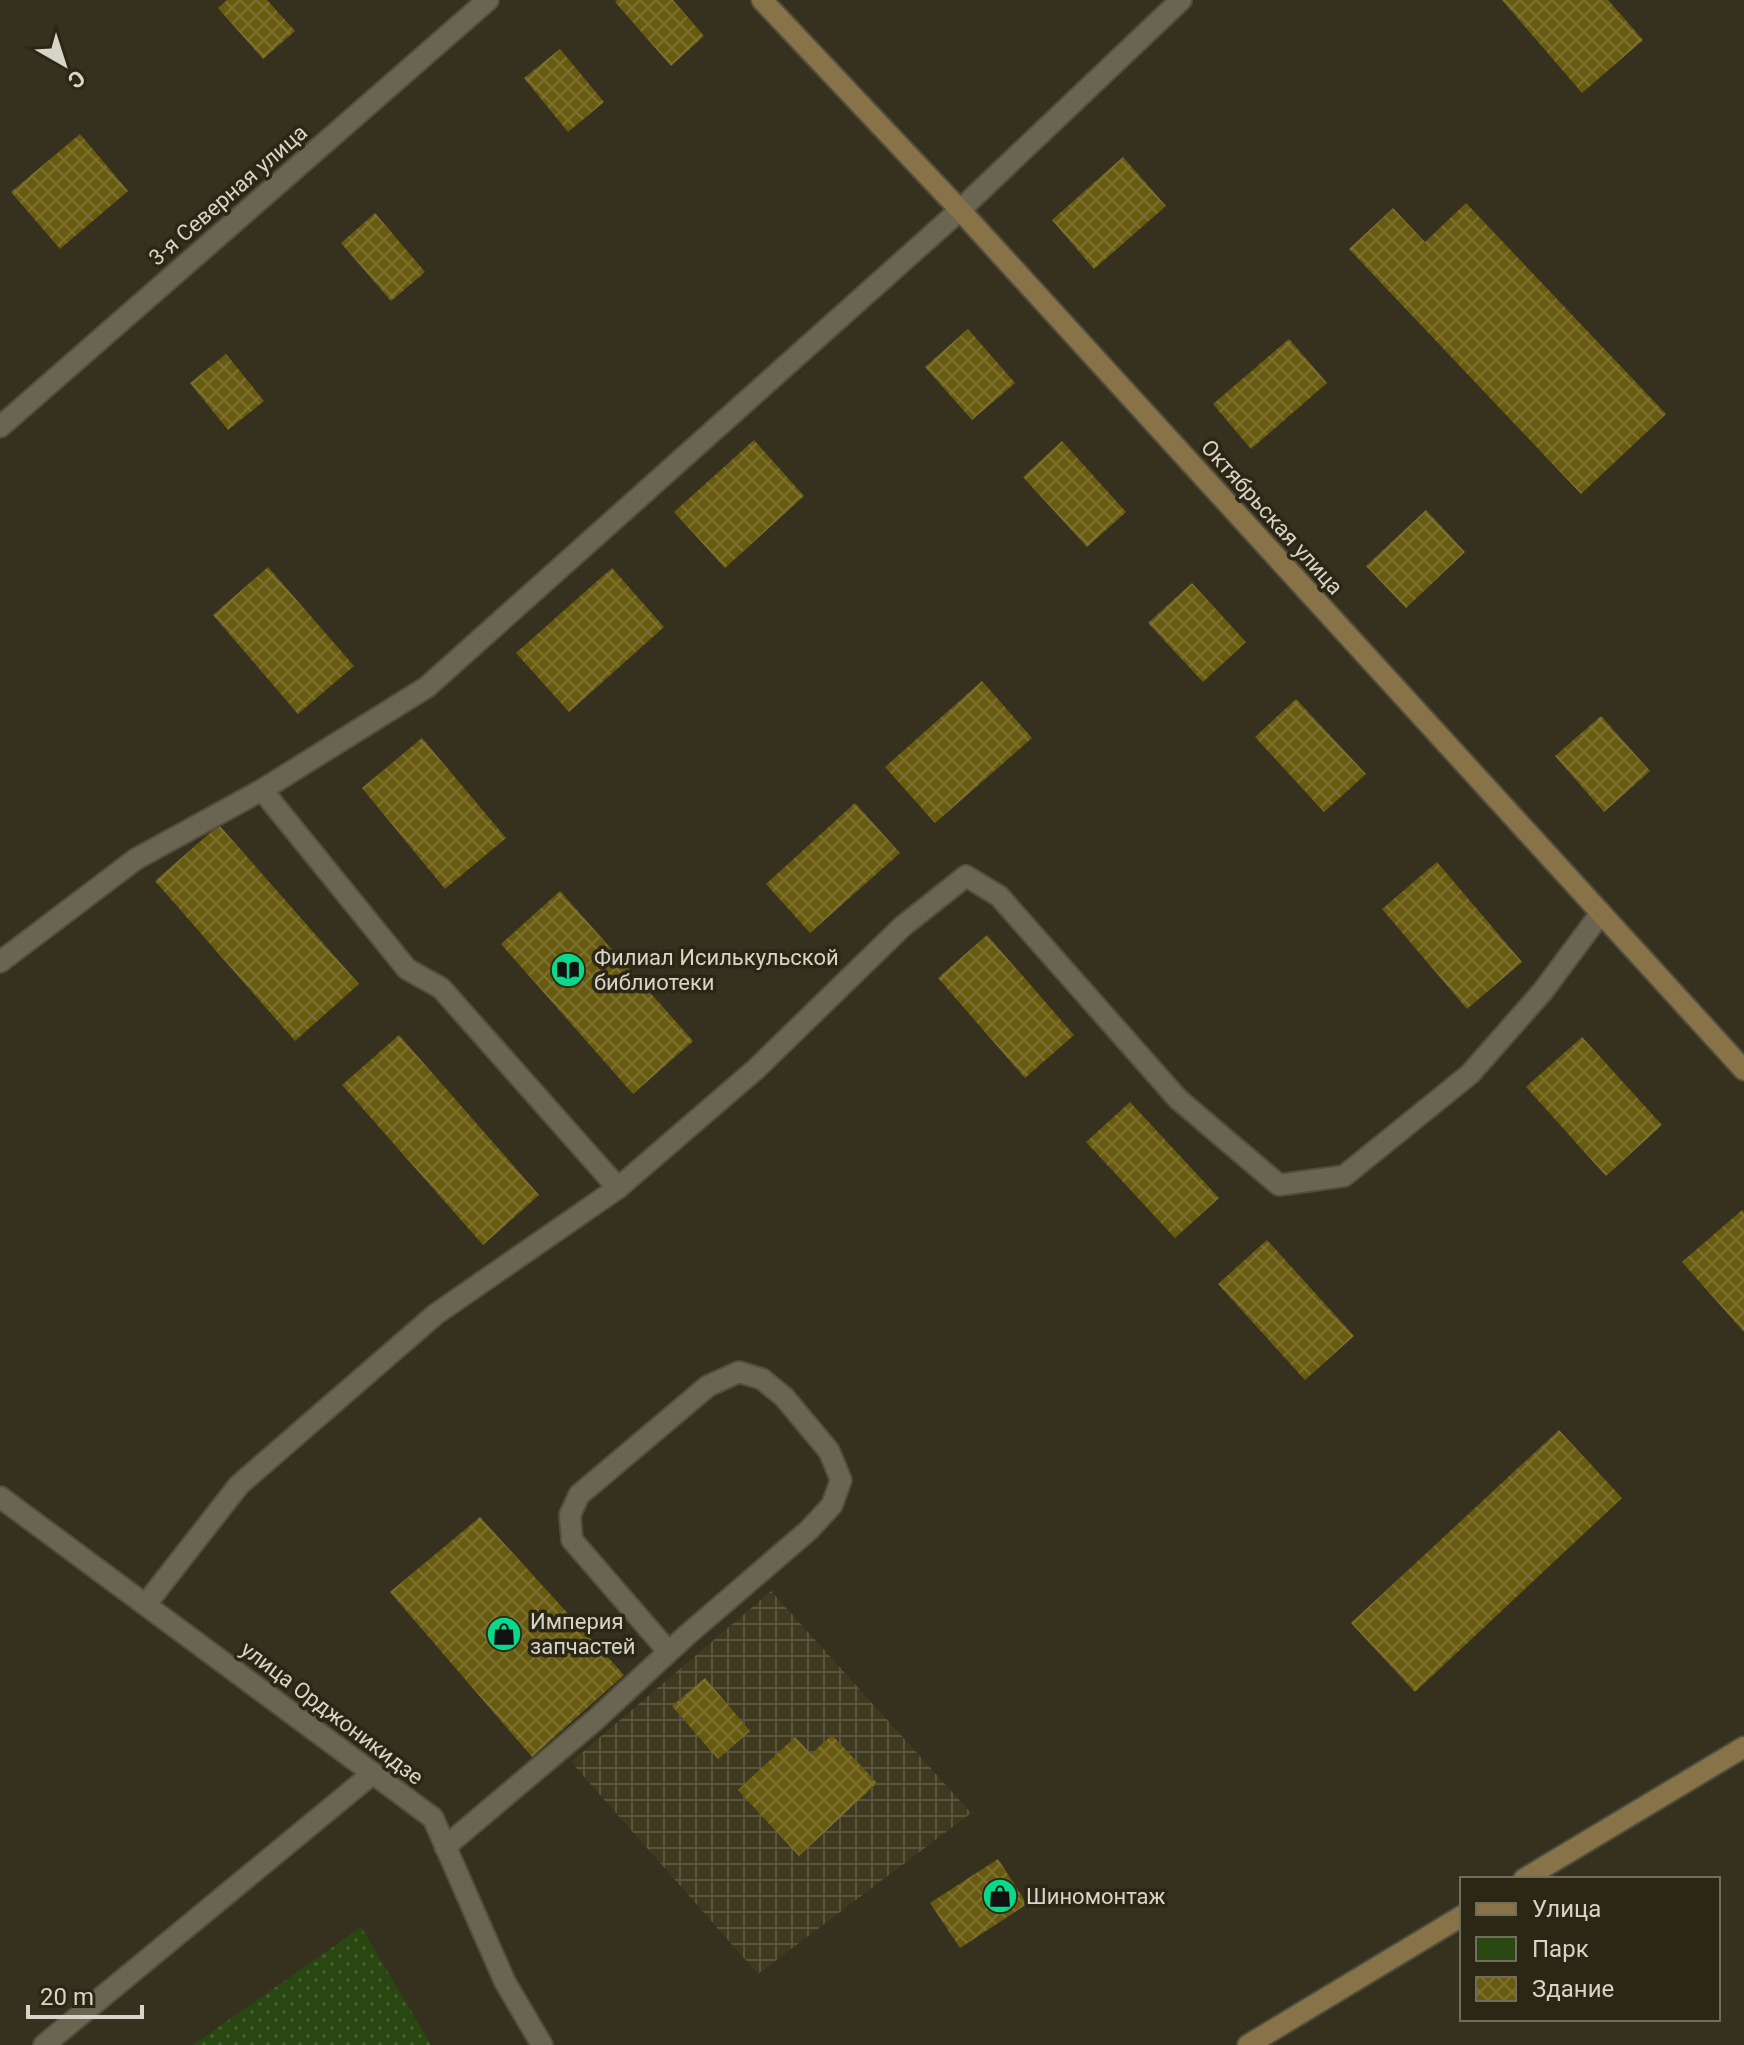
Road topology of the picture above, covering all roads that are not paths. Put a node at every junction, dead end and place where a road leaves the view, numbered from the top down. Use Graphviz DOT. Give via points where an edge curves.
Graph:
graph roads {
  1 [pos="488,0"];
  2 [pos="762,0"];
  3 [pos="1181,0"];
  4 [pos="960,210"];
  5 [pos="0,427"];
  6 [pos="262,790"];
  7 [pos="1601,913"];
  8 [pos="0,962"];
  9 [pos="1744,1070"];
  10 [pos="618,1188"];
  11 [pos="0,1497"];
  12 [pos="146,1604"];
  13 [pos="668,1651"];
  14 [pos="1744,1747"];
  15 [pos="372,1774"];
  16 [pos="445,1847"];
  17 [pos="1527,1877"];
  18 [pos="1460,1917"];
  19 [pos="44,2045"];
  20 [pos="542,2045"];
  21 [pos="1248,2045"];
  1 -- 5 [label="street, 3-я Северная улица"];
  2 -- 4 [label="street, Октябрьская улица"];
  3 -- 4 [label="street"];
  4 -- 6 [label="street" via="427,687"];
  4 -- 7 [label="street, Октябрьская улица"];
  6 -- 8 [label="street" via="136,859"];
  6 -- 10 [label="street" via="407,969 441,988"];
  7 -- 9 [label="street, Октябрьская улица"];
  7 -- 10 [label="street" via="1543,991 1470,1074 1344,1176 1279,1185 1178,1099 999,896 966,876 903,926 756,1069"];
  10 -- 12 [label="street" via="436,1314 239,1485"];
  11 -- 12 [label="street, улица Орджоникидзе"];
  12 -- 15 [label="street, улица Орджоникидзе"];
  13 -- 13 [label="street" via="809,1530 832,1505 841,1480 829,1451 784,1397 762,1379 739,1372 708,1386 579,1495 570,1515 572,1540"];
  13 -- 16 [label="street"];
  14 -- 17 [label="street"];
  15 -- 16 [label="street, улица Орджоникидзе" via="433,1818"];
  15 -- 19 [label="street"];
  16 -- 20 [label="street, улица Орджоникидзе" via="505,1982"];
  18 -- 21 [label="street"];
}
